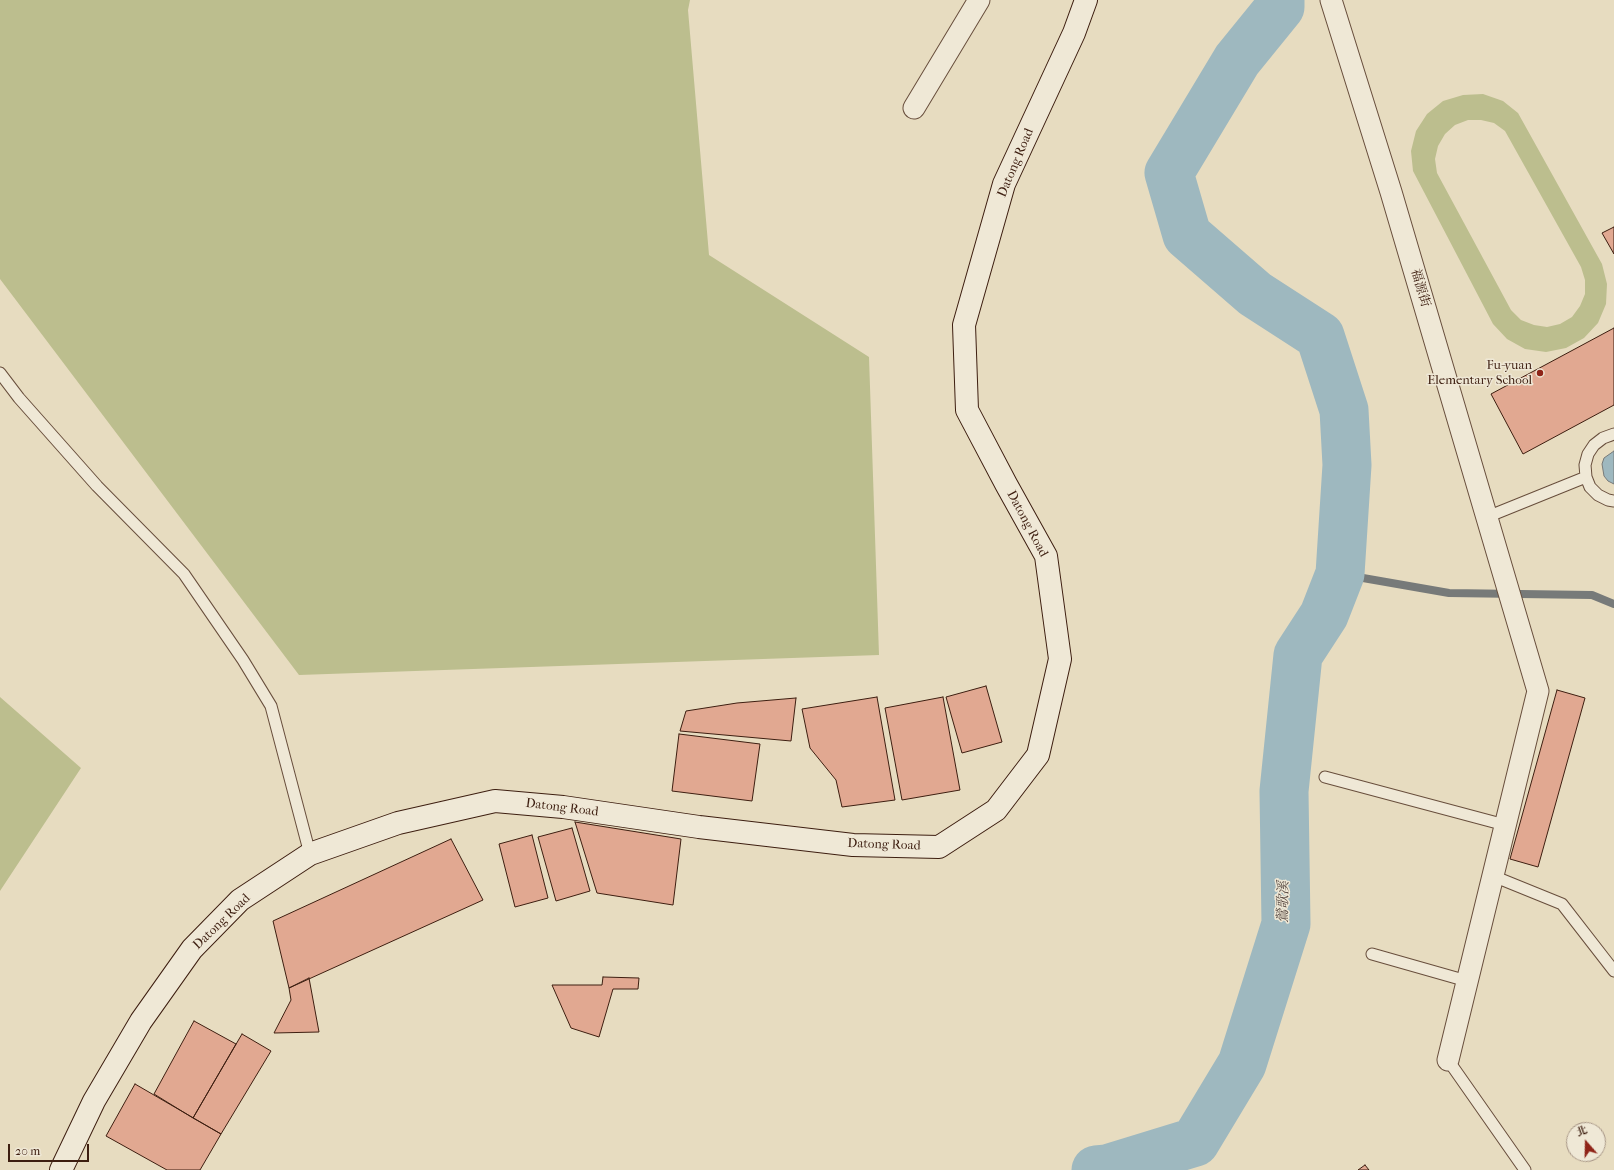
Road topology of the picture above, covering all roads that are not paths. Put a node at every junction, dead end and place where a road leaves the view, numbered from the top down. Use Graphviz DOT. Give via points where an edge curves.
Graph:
graph roads {
  1 [pos="979,0"];
  2 [pos="1086,0"];
  3 [pos="1332,0"];
  4 [pos="914,108"];
  5 [pos="0,373"];
  6 [pos="1614,434"];
  7 [pos="1586,477"];
  8 [pos="1614,501"];
  9 [pos="1487,517"];
  10 [pos="1325,777"];
  11 [pos="1505,825"];
  12 [pos="310,854"];
  13 [pos="1493,876"];
  14 [pos="1372,954"];
  15 [pos="1614,971"];
  16 [pos="1467,981"];
  17 [pos="1448,1060"];
  18 [pos="61,1170"];
  19 [pos="1525,1170"];
  1 -- 4 [label="street"];
  2 -- 12 [label="street, Datong Road" via="1074,33 1004,184 964,325 967,410 1046,556 1060,658 1038,755 996,810 939,847 853,845 699,827 563,807 495,801 398,823"];
  3 -- 9 [label="street, 福源街"];
  5 -- 12 [label="lane" via="97,486 184,574 243,660 272,706"];
  6 -- 7 [label="lane" via="1603,438 1588,454 1585,465"];
  7 -- 8 [label="lane" via="1598,495"];
  7 -- 9 [label="lane"];
  9 -- 11 [label="street, 福源街" via="1538,691"];
  10 -- 11 [label="lane"];
  11 -- 13 [label="street, 福源街"];
  12 -- 18 [label="street, Datong Road" via="240,900 192,949 137,1027 94,1101"];
  13 -- 15 [label="lane" via="1562,904"];
  13 -- 16 [label="street, 福源街"];
  14 -- 16 [label="lane"];
  16 -- 17 [label="street, 福源街"];
  17 -- 19 [label="lane"];
}
